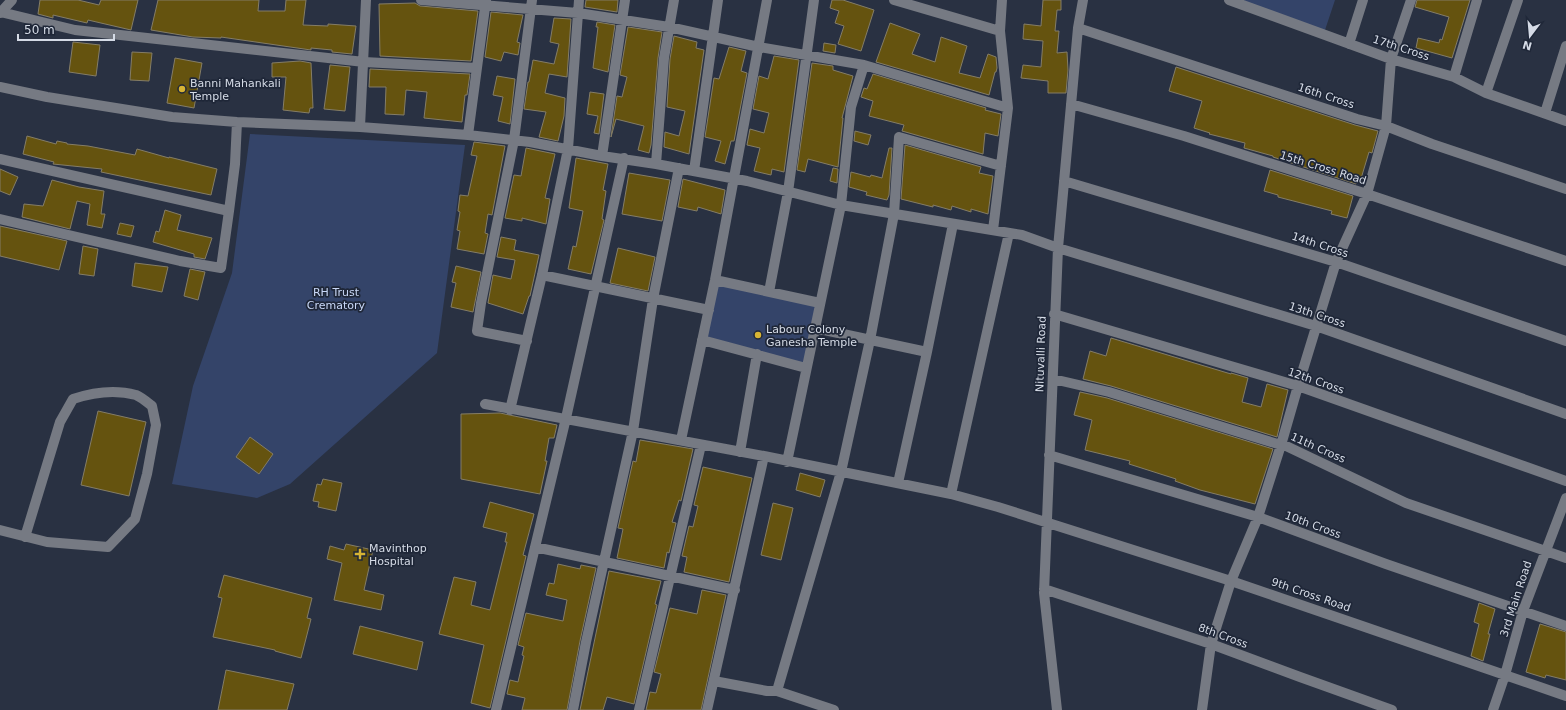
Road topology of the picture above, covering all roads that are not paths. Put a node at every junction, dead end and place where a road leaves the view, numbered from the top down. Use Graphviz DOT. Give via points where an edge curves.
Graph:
graph roads {
  1 [pos="12,0"];
  2 [pos="366,0"];
  3 [pos="421,0"];
  4 [pos="579,0"];
  5 [pos="625,0"];
  6 [pos="674,0"];
  7 [pos="718,0"];
  8 [pos="767,0"];
  9 [pos="814,0"];
  10 [pos="894,0"];
  11 [pos="1002,0"];
  12 [pos="1083,0"];
  13 [pos="1229,0"];
  14 [pos="1363,0"];
  15 [pos="1411,0"];
  16 [pos="1477,0"];
  17 [pos="1518,0"];
  18 [pos="485,2"];
  19 [pos="532,4"];
  20 [pos="1,12"];
  21 [pos="578,12"];
  22 [pos="622,21"];
  23 [pos="669,28"];
  24 [pos="1078,28"];
  25 [pos="1000,31"];
  26 [pos="712,37"];
  27 [pos="1349,44"];
  28 [pos="1566,46"];
  29 [pos="759,47"];
  30 [pos="807,54"];
  31 [pos="1391,58"];
  32 [pos="364,62"];
  33 [pos="864,65"];
  34 [pos="477,68"];
  35 [pos="1454,77"];
  36 [pos="0,87"];
  37 [pos="1486,92"];
  38 [pos="1071,104"];
  39 [pos="1008,108"];
  40 [pos="1545,113"];
  41 [pos="1566,120"];
  42 [pos="237,122"];
  43 [pos="1386,126"];
  44 [pos="360,127"];
  45 [pos="468,135"];
  46 [pos="514,140"];
  47 [pos="568,149"];
  48 [pos="602,156"];
  49 [pos="624,158"];
  50 [pos="0,159"];
  51 [pos="656,164"];
  52 [pos="1001,166"];
  53 [pos="679,168"];
  54 [pos="694,171"];
  55 [pos="733,178"];
  56 [pos="1064,181"];
  57 [pos="1566,189"];
  58 [pos="788,192"];
  59 [pos="1367,194"];
  60 [pos="841,205"];
  61 [pos="229,211"];
  62 [pos="894,214"];
  63 [pos="0,219"];
  64 [pos="953,224"];
  65 [pos="993,230"];
  66 [pos="1009,233"];
  67 [pos="1058,248"];
  68 [pos="1566,261"];
  69 [pos="1336,262"];
  70 [pos="542,275"];
  71 [pos="715,280"];
  72 [pos="596,286"];
  73 [pos="769,292"];
  74 [pos="653,299"];
  75 [pos="820,303"];
  76 [pos="709,310"];
  77 [pos="1054,314"];
  78 [pos="1316,326"];
  79 [pos="815,328"];
  80 [pos="702,340"];
  81 [pos="870,340"];
  82 [pos="527,341"];
  83 [pos="1566,341"];
  84 [pos="927,352"];
  85 [pos="757,354"];
  86 [pos="806,368"];
  87 [pos="1053,379"];
  88 [pos="1298,386"];
  89 [pos="485,404"];
  90 [pos="510,410"];
  91 [pos="1566,414"];
  92 [pos="566,418"];
  93 [pos="633,431"];
  94 [pos="681,440"];
  95 [pos="701,445"];
  96 [pos="1282,445"];
  97 [pos="740,452"];
  98 [pos="1049,454"];
  99 [pos="764,456"];
  100 [pos="787,462"];
  101 [pos="842,472"];
  102 [pos="1566,482"];
  103 [pos="898,483"];
  104 [pos="952,494"];
  105 [pos="1566,498"];
  106 [pos="1258,517"];
  107 [pos="1047,522"];
  108 [pos="0,530"];
  109 [pos="25,537"];
  110 [pos="536,547"];
  111 [pos="1545,551"];
  112 [pos="1566,558"];
  113 [pos="604,562"];
  114 [pos="670,576"];
  115 [pos="1231,581"];
  116 [pos="735,590"];
  117 [pos="1044,590"];
  118 [pos="1523,611"];
  119 [pos="1566,626"];
  120 [pos="1211,644"];
  121 [pos="1505,675"];
  122 [pos="714,681"];
  123 [pos="777,690"];
  124 [pos="1566,696"];
  125 [pos="496,710"];
  126 [pos="573,710"];
  127 [pos="639,710"];
  128 [pos="707,710"];
  129 [pos="834,710"];
  130 [pos="1057,710"];
  131 [pos="1202,710"];
  132 [pos="1392,710"];
  133 [pos="1493,710"];
  1 -- 20 [label="street"];
  2 -- 32 [label="street"];
  3 -- 18 [label="street"];
  4 -- 21 [label="street"];
  5 -- 22 [label="street"];
  6 -- 23 [label="street"];
  7 -- 26 [label="street"];
  8 -- 29 [label="street"];
  9 -- 30 [label="street"];
  10 -- 25 [label="street"];
  11 -- 25 [label="street"];
  12 -- 24 [label="street, Nituvalli Road"];
  13 -- 27 [label="street, 17th Cross"];
  14 -- 27 [label="street"];
  15 -- 31 [label="street"];
  16 -- 35 [label="street"];
  17 -- 37 [label="street"];
  18 -- 19 [label="street"];
  18 -- 34 [label="street"];
  19 -- 21 [label="street"];
  19 -- 46 [label="street"];
  20 -- 32 [label="street" via="75,30"];
  21 -- 22 [label="street"];
  21 -- 47 [label="street"];
  22 -- 23 [label="street"];
  22 -- 48 [label="street"];
  23 -- 26 [label="street"];
  23 -- 51 [label="street" via="664,58"];
  24 -- 38 [label="street, Nituvalli Road"];
  24 -- 43 [label="street, 16th Cross" via="1357,119"];
  25 -- 39 [label="street"];
  26 -- 29 [label="street"];
  26 -- 54 [label="street"];
  27 -- 31 [label="street, 17th Cross"];
  28 -- 40 [label="street"];
  29 -- 30 [label="street"];
  29 -- 55 [label="street"];
  30 -- 33 [label="street"];
  30 -- 58 [label="street"];
  31 -- 35 [label="street, 17th Cross"];
  31 -- 43 [label="street"];
  32 -- 34 [label="street"];
  32 -- 44 [label="street"];
  33 -- 39 [label="street"];
  33 -- 60 [label="street" via="851,107"];
  34 -- 45 [label="street"];
  35 -- 37 [label="street, 17th Cross"];
  36 -- 42 [label="street, 13th Cross" via="172,117"];
  37 -- 40 [label="street, 17th Cross"];
  38 -- 56 [label="street, Nituvalli Road"];
  38 -- 59 [label="street, 15th Cross Road" via="1184,136"];
  39 -- 52 [label="street"];
  40 -- 41 [label="street, 17th Cross"];
  42 -- 44 [label="street, 13th Cross"];
  42 -- 61 [label="street"];
  43 -- 57 [label="street, 16th Cross"];
  43 -- 59 [label="street"];
  44 -- 45 [label="street, 13th Cross"];
  45 -- 46 [label="street, 13th Cross"];
  46 -- 47 [label="street, 13th Cross"];
  46 -- 82 [label="street" via="477,331"];
  47 -- 48 [label="street, 13th Cross"];
  47 -- 70 [label="street"];
  48 -- 49 [label="street, 13th Cross"];
  49 -- 51 [label="street, 13th Cross"];
  49 -- 72 [label="street"];
  50 -- 61 [label="street"];
  51 -- 53 [label="street, 13th Cross"];
  52 -- 62 [label="street" via="899,136"];
  52 -- 65 [label="street"];
  53 -- 54 [label="street, 13th Cross"];
  53 -- 74 [label="street"];
  54 -- 55 [label="street, 13th Cross"];
  55 -- 58 [label="street, 13th Cross"];
  55 -- 71 [label="street"];
  56 -- 67 [label="street, Nituvalli Road"];
  56 -- 69 [label="street, 14th Cross"];
  58 -- 60 [label="street, 13th Cross"];
  58 -- 73 [label="street"];
  59 -- 68 [label="street, 15th Cross Road"];
  59 -- 69 [label="street"];
  60 -- 62 [label="street, 13th Cross"];
  60 -- 75 [label="street"];
  61 -- 63 [label="street" via="221,268"];
  62 -- 64 [label="street, 13th Cross"];
  62 -- 81 [label="street"];
  64 -- 65 [label="street, 13th Cross"];
  64 -- 84 [label="street"];
  65 -- 66 [label="street, 13th Cross"];
  66 -- 67 [label="street, 13th Cross"];
  66 -- 104 [label="street"];
  67 -- 77 [label="street, Nituvalli Road"];
  67 -- 78 [label="street, 13th Cross"];
  69 -- 78 [label="street"];
  69 -- 83 [label="street, 14th Cross"];
  70 -- 72 [label="street"];
  70 -- 82 [label="street"];
  71 -- 73 [label="street"];
  71 -- 76 [label="street"];
  72 -- 74 [label="street"];
  72 -- 92 [label="street"];
  73 -- 75 [label="street"];
  74 -- 76 [label="street"];
  74 -- 93 [label="street"];
  75 -- 79 [label="street"];
  76 -- 80 [label="street"];
  77 -- 87 [label="street, Nituvalli Road"];
  77 -- 88 [label="street, 12th Cross"];
  78 -- 88 [label="street"];
  78 -- 91 [label="street, 13th Cross"];
  79 -- 81 [label="street"];
  79 -- 86 [label="street"];
  80 -- 85 [label="street"];
  80 -- 94 [label="street"];
  81 -- 84 [label="street"];
  81 -- 101 [label="street"];
  82 -- 90 [label="street"];
  84 -- 103 [label="street"];
  85 -- 86 [label="street"];
  85 -- 97 [label="street"];
  86 -- 100 [label="street"];
  87 -- 96 [label="street, 11th Cross" via="1110,392"];
  87 -- 98 [label="street, Nituvalli Road"];
  88 -- 96 [label="street"];
  88 -- 102 [label="street, 12th Cross"];
  89 -- 90 [label="street, 9th Cross Road"];
  90 -- 92 [label="street, 9th Cross Road"];
  92 -- 93 [label="street, 9th Cross Road"];
  92 -- 110 [label="street"];
  93 -- 94 [label="street, 9th Cross Road"];
  93 -- 113 [label="street"];
  94 -- 95 [label="street, 9th Cross Road"];
  95 -- 97 [label="street, 9th Cross Road"];
  95 -- 114 [label="street"];
  96 -- 106 [label="street"];
  96 -- 111 [label="street, 11th Cross" via="1406,503"];
  97 -- 99 [label="street, 9th Cross Road"];
  98 -- 106 [label="street, 10th Cross"];
  98 -- 107 [label="street, Nituvalli Road"];
  99 -- 100 [label="street, 9th Cross Road"];
  99 -- 116 [label="street"];
  100 -- 101 [label="street, 9th Cross Road"];
  101 -- 103 [label="street, 9th Cross Road"];
  101 -- 123 [label="street"];
  103 -- 104 [label="street, 9th Cross Road"];
  104 -- 107 [label="street, 9th Cross Road"];
  105 -- 111 [label="street, 3rd Main Road"];
  106 -- 115 [label="street"];
  106 -- 118 [label="street, 10th Cross"];
  107 -- 115 [label="street, 9th Cross Road"];
  107 -- 117 [label="street, Nituvalli Road"];
  108 -- 109 [label="street"];
  109 -- 109 [label="street" via="60,422 73,399 112,391 137,395 152,406 156,425 135,519 108,547 47,542"];
  110 -- 113 [label="street"];
  110 -- 125 [label="street"];
  111 -- 112 [label="street, 11th Cross"];
  111 -- 118 [label="street, 3rd Main Road"];
  113 -- 114 [label="street"];
  113 -- 126 [label="street"];
  114 -- 116 [label="street"];
  114 -- 127 [label="street"];
  115 -- 120 [label="street"];
  115 -- 121 [label="street, 9th Cross Road"];
  116 -- 122 [label="street"];
  117 -- 120 [label="street, 8th Cross"];
  117 -- 130 [label="street, Nituvalli Road"];
  118 -- 119 [label="street, 10th Cross"];
  118 -- 121 [label="street, 3rd Main Road"];
  120 -- 131 [label="street"];
  120 -- 132 [label="street, 8th Cross"];
  121 -- 124 [label="street, 9th Cross Road"];
  121 -- 133 [label="street, 3rd Main Road"];
  122 -- 123 [label="street" via="767,691"];
  122 -- 128 [label="street"];
  123 -- 129 [label="street"];
}
